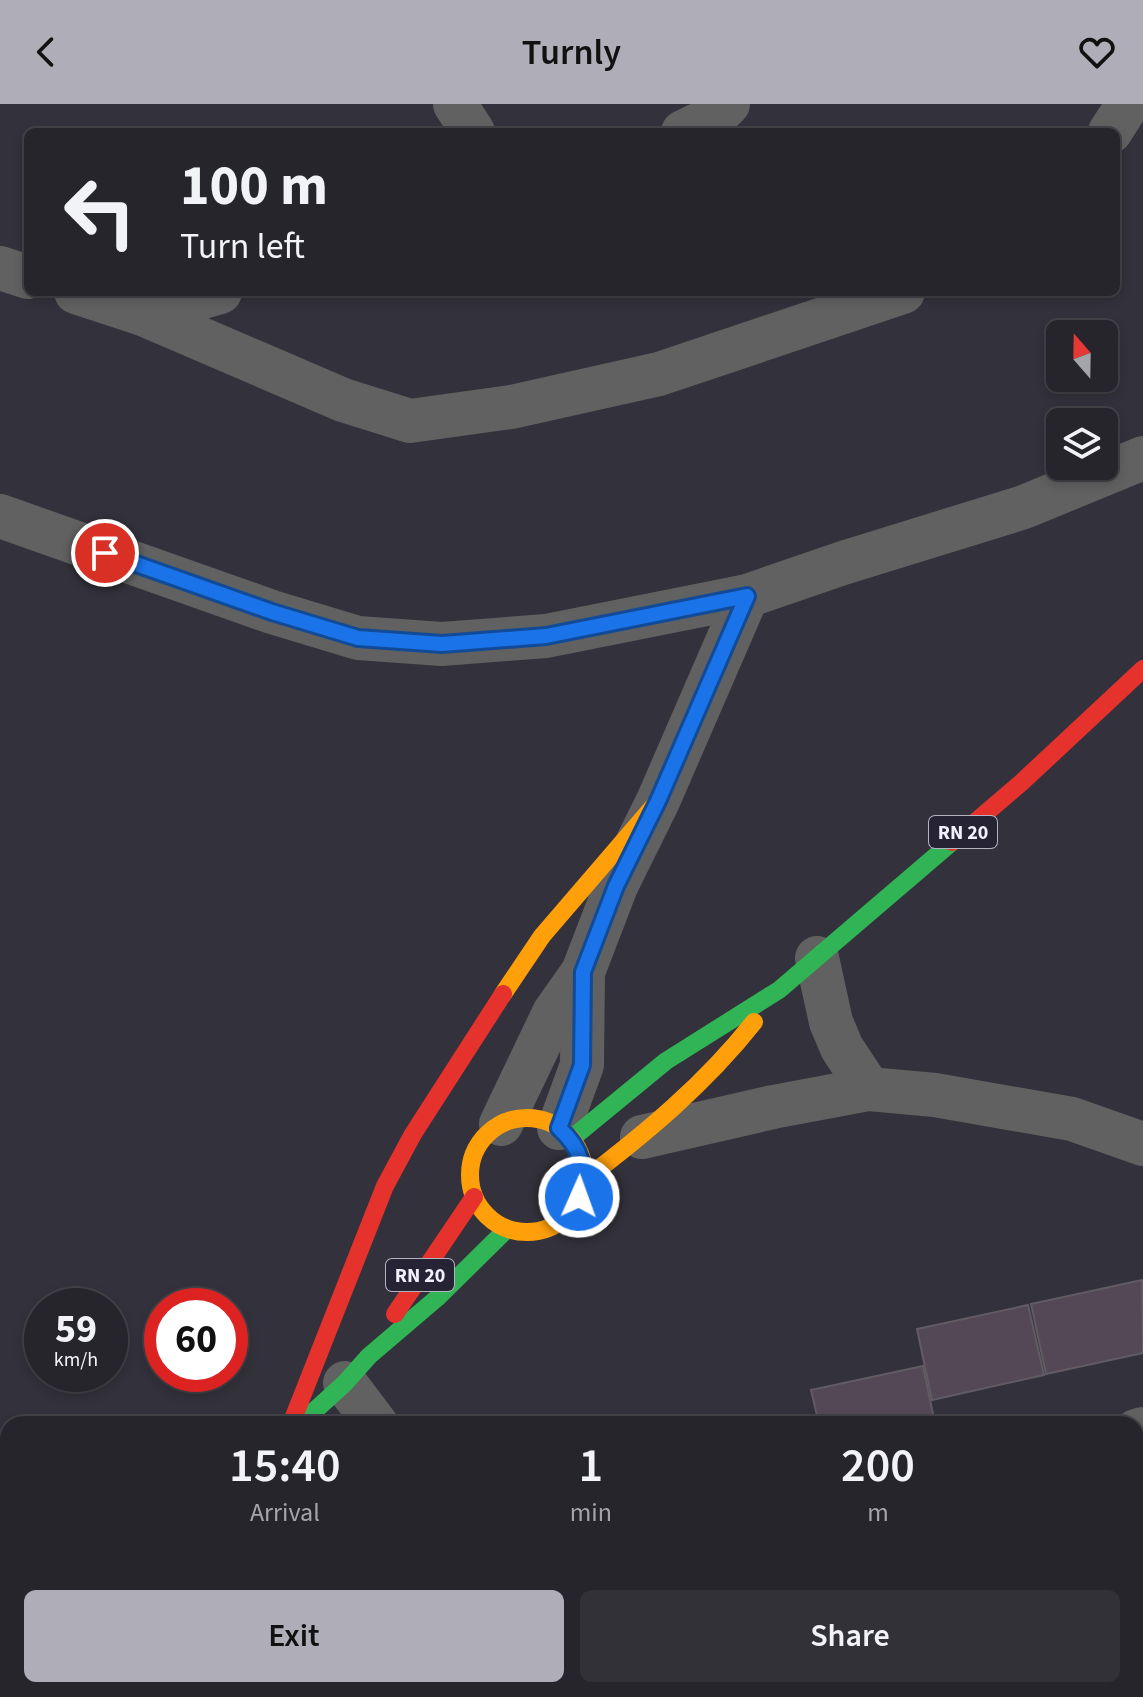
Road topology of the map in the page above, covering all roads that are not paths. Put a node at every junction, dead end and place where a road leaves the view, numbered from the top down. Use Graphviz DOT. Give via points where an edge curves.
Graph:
graph roads {
  1 [pos="455,104"];
  2 [pos="728,104"];
  3 [pos="1128,104"];
  4 [pos="470,128"];
  5 [pos="691,128"];
  6 [pos="1113,128"];
  7 [pos="0,268"];
  8 [pos="24,276"];
  9 [pos="88,296"];
  10 [pos="206,296"];
  11 [pos="891,296"];
  12 [pos="143,314"];
  13 [pos="1143,458"];
  14 [pos="0,516"];
  15 [pos="747,596"];
  16 [pos="1143,669"];
  17 [pos="658,801"];
  18 [pos="817,958"];
  19 [pos="583,972"];
  20 [pos="779,990"];
  21 [pos="869,1089"];
  22 [pos="501,1124"];
  23 [pos="565,1133"];
  24 [pos="642,1137"];
  25 [pos="1143,1144"];
  26 [pos="583,1181"];
  27 [pos="474,1197"];
  28 [pos="507,1229"];
  29 [pos="357,1370"];
  30 [pos="294,1416"];
  31 [pos="308,1416"];
  32 [pos="373,1416"];
  1 -- 4 [label="street"];
  2 -- 5 [label="street"];
  3 -- 6 [label="street"];
  7 -- 8 [label="street"];
  9 -- 12 [label="street"];
  10 -- 12 [label="street"];
  11 -- 12 [label="street" via="659,374 511,407 410,421 343,400"];
  13 -- 15 [label="street" via="1024,507"];
  14 -- 15 [label="street" via="358,638 442,644 546,636"];
  15 -- 17 [label="street"];
  16 -- 18 [label="main road, RN 20" via="1022,782"];
  17 -- 19 [label="street" via="616,886"];
  17 -- 30 [label="main road" via="542,936 413,1134 385,1186"];
  18 -- 20 [label="main road, RN 20"];
  18 -- 21 [label="street" via="831,1022"];
  19 -- 22 [label="street" via="548,1023"];
  19 -- 23 [label="street" via="582,1065"];
  20 -- 23 [label="main road, RN 20"];
  20 -- 24 [label="main road, RN 20" via="740,1041"];
  21 -- 24 [label="street"];
  21 -- 25 [label="street" via="1072,1119"];
  22 -- 23 [label="main road" via="530,1118"];
  22 -- 27 [label="main road" via="484,1136 473,1154 469,1174"];
  23 -- 26 [label="main road" via="583,1166"];
  24 -- 26 [label="main road, RN 20"];
  26 -- 28 [label="main road" via="570,1212 557,1223 541,1231"];
  27 -- 28 [label="main road" via="487,1216"];
  27 -- 29 [label="main road, RN 20"];
  28 -- 29 [label="main road, RN 20"];
  29 -- 31 [label="main road, RN 20"];
  29 -- 32 [label="street"];
}
